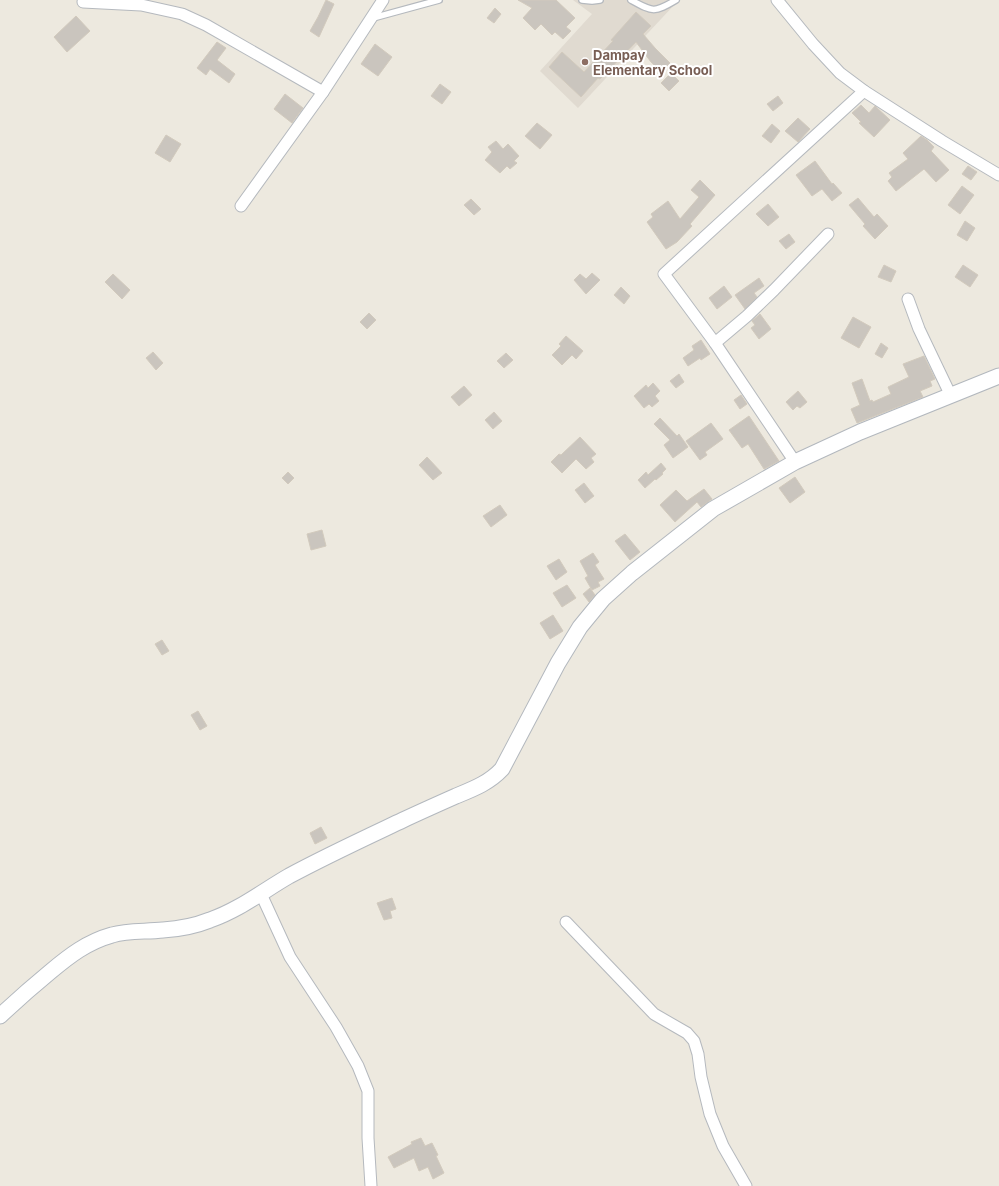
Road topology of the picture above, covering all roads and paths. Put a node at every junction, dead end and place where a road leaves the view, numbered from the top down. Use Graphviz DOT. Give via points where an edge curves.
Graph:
graph roads {
  1 [pos="383,0"];
  2 [pos="439,0"];
  3 [pos="582,0"];
  4 [pos="600,0"];
  5 [pos="630,0"];
  6 [pos="676,0"];
  7 [pos="777,0"];
  8 [pos="83,2"];
  9 [pos="371,18"];
  10 [pos="864,91"];
  11 [pos="323,92"];
  12 [pos="999,175"];
  13 [pos="241,206"];
  14 [pos="828,234"];
  15 [pos="908,299"];
  16 [pos="715,343"];
  17 [pos="999,376"];
  18 [pos="951,396"];
  19 [pos="795,462"];
  20 [pos="261,894"];
  21 [pos="566,922"];
  22 [pos="0,1016"];
  23 [pos="372,1186"];
  24 [pos="746,1186"];
  1 -- 9 [label="street"];
  2 -- 9 [label="lane"];
  3 -- 4 [label="lane"];
  5 -- 6 [label="lane" via="653,10 661,9"];
  7 -- 10 [label="street" via="840,73"];
  8 -- 11 [label="street" via="141,4 182,14"];
  9 -- 11 [label="street"];
  10 -- 12 [label="street"];
  10 -- 16 [label="street" via="664,274"];
  11 -- 13 [label="street"];
  14 -- 16 [label="street" via="758,306"];
  15 -- 18 [label="street" via="919,329"];
  16 -- 19 [label="street"];
  17 -- 18 [label="street"];
  18 -- 19 [label="street" via="860,432"];
  19 -- 20 [label="street" via="713,509 632,573 604,599 580,627 502,769 495,777 310,865"];
  20 -- 22 [label="street" via="225,914 190,926 112,935 91,943 66,959"];
  20 -- 23 [label="street" via="290,957 336,1027 358,1066 368,1091"];
  21 -- 24 [label="street" via="654,1014 687,1033 694,1041 710,1114 723,1146"];
}
